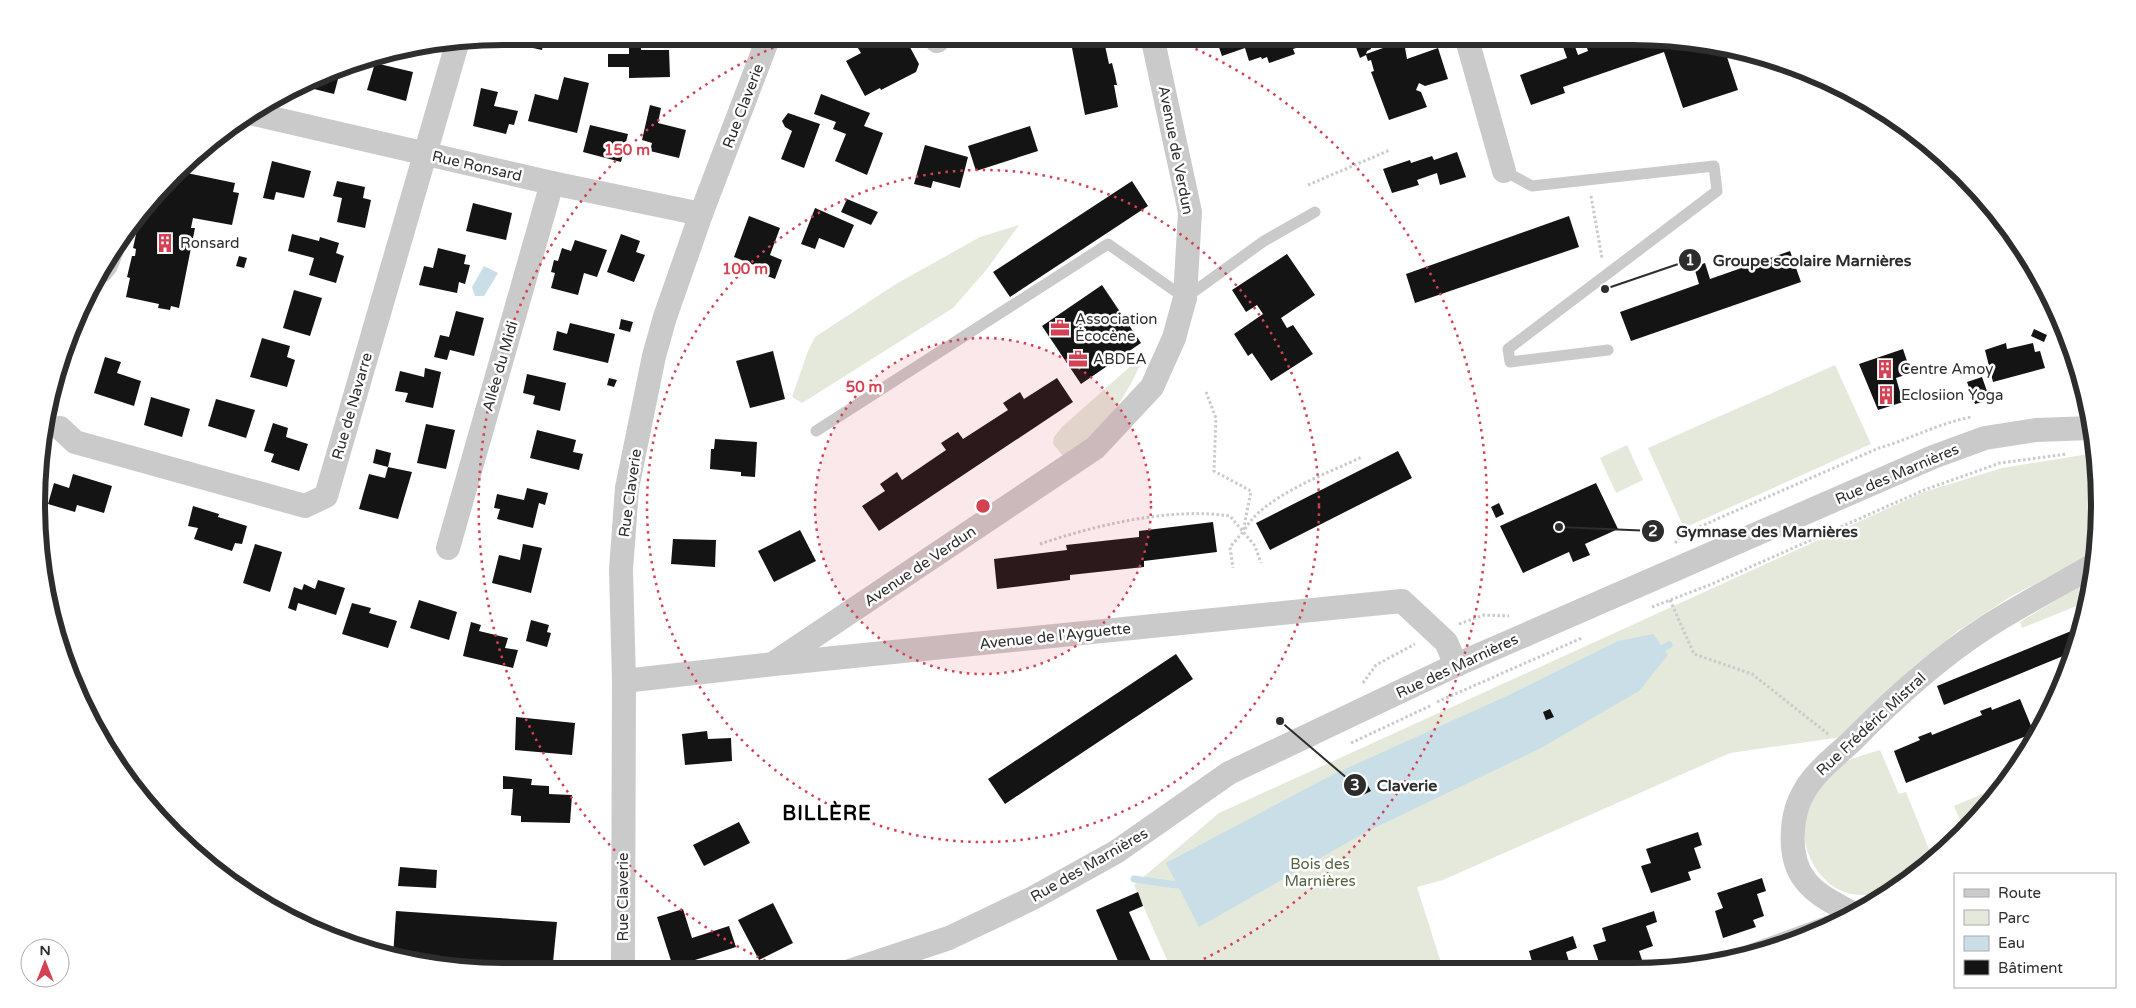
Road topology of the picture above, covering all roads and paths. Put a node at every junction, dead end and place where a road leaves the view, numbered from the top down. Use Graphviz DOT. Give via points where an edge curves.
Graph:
graph roads {
  1 [pos="767,45"];
  2 [pos="1154,45"];
  3 [pos="1469,45"];
  4 [pos="456,48"];
  5 [pos="260,115"];
  6 [pos="1390,150"];
  7 [pos="426,154"];
  8 [pos="1504,171"];
  9 [pos="1588,180"];
  10 [pos="552,183"];
  11 [pos="1308,185"];
  12 [pos="1315,212"];
  13 [pos="701,214"];
  14 [pos="1605,276"];
  15 [pos="1185,298"];
  16 [pos="1608,350"];
  17 [pos="1206,392"];
  18 [pos="60,428"];
  19 [pos="2084,428"];
  20 [pos="816,431"];
  21 [pos="2076,453"];
  22 [pos="1362,457"];
  23 [pos="1243,532"];
  24 [pos="1040,544"];
  25 [pos="448,548"];
  26 [pos="1261,563"];
  27 [pos="1233,568"];
  28 [pos="2086,570"];
  29 [pos="1670,600"];
  30 [pos="1647,609"];
  31 [pos="1584,637"];
  32 [pos="774,664"];
  33 [pos="1456,665"];
  34 [pos="624,681"];
  35 [pos="1832,737"];
  36 [pos="1349,744"];
  37 [pos="1846,910"];
  38 [pos="623,963"];
  39 [pos="874,963"];
  1 -- 13 [label="street, Rue Claverie"];
  2 -- 15 [label="street, Avenue de Verdun" via="1190,212"];
  3 -- 8 [label="street"];
  4 -- 7 [label="street, Rue de Navarre"];
  5 -- 7 [label="street, Rue Ronsard"];
  6 -- 11 [label="path"];
  7 -- 10 [label="street, Rue Ronsard"];
  7 -- 18 [label="street, Rue de Navarre" via="326,496 305,506 75,442"];
  8 -- 9 [label="lane" via="1532,186"];
  9 -- 14 [label="path"];
  9 -- 14 [label="lane" via="1714,166 1717,191"];
  10 -- 13 [label="street, Rue Ronsard"];
  10 -- 25 [label="street, Allée du Midi"];
  12 -- 15 [label="lane" via="1264,241"];
  13 -- 34 [label="street, Rue Claverie" via="658,340 628,488 621,570"];
  14 -- 16 [label="lane" via="1508,348 1510,362"];
  15 -- 20 [label="lane" via="1108,244"];
  15 -- 32 [label="street, Avenue de Verdun" via="1174,338 1152,387 1095,448"];
  17 -- 23 [label="path" via="1216,418 1214,471 1251,492"];
  19 -- 33 [label="street, Rue des Marnières" via="2036,430 1985,438 1933,457"];
  21 -- 29 [label="path, Rue des Marnières" via="2000,464 1924,490"];
  22 -- 23 [label="path" via="1277,498 1250,519"];
  23 -- 24 [label="path" via="1230,516 1182,515 1112,524"];
  23 -- 26 [label="path" via="1255,546"];
  23 -- 27 [label="path" via="1230,548"];
  28 -- 37 [label="street, Rue Frédéric Mistral" via="1988,626 1939,661 1892,699 1816,774 1805,789 1797,805 1794,822 1796,863 1805,880"];
  29 -- 30 [label="path, Rue des Marnières"];
  29 -- 35 [label="path" via="1694,654 1752,674"];
  31 -- 36 [label="path, Rue des Marnières"];
  32 -- 33 [label="street, Avenue de l'Ayguette" via="1402,601 1446,642"];
  32 -- 34 [label="street, Avenue de l'Ayguette"];
  33 -- 39 [label="street, Rue des Marnières" via="1229,773 1116,852 1033,898 949,938"];
  34 -- 38 [label="street, Rue Claverie"];
}
